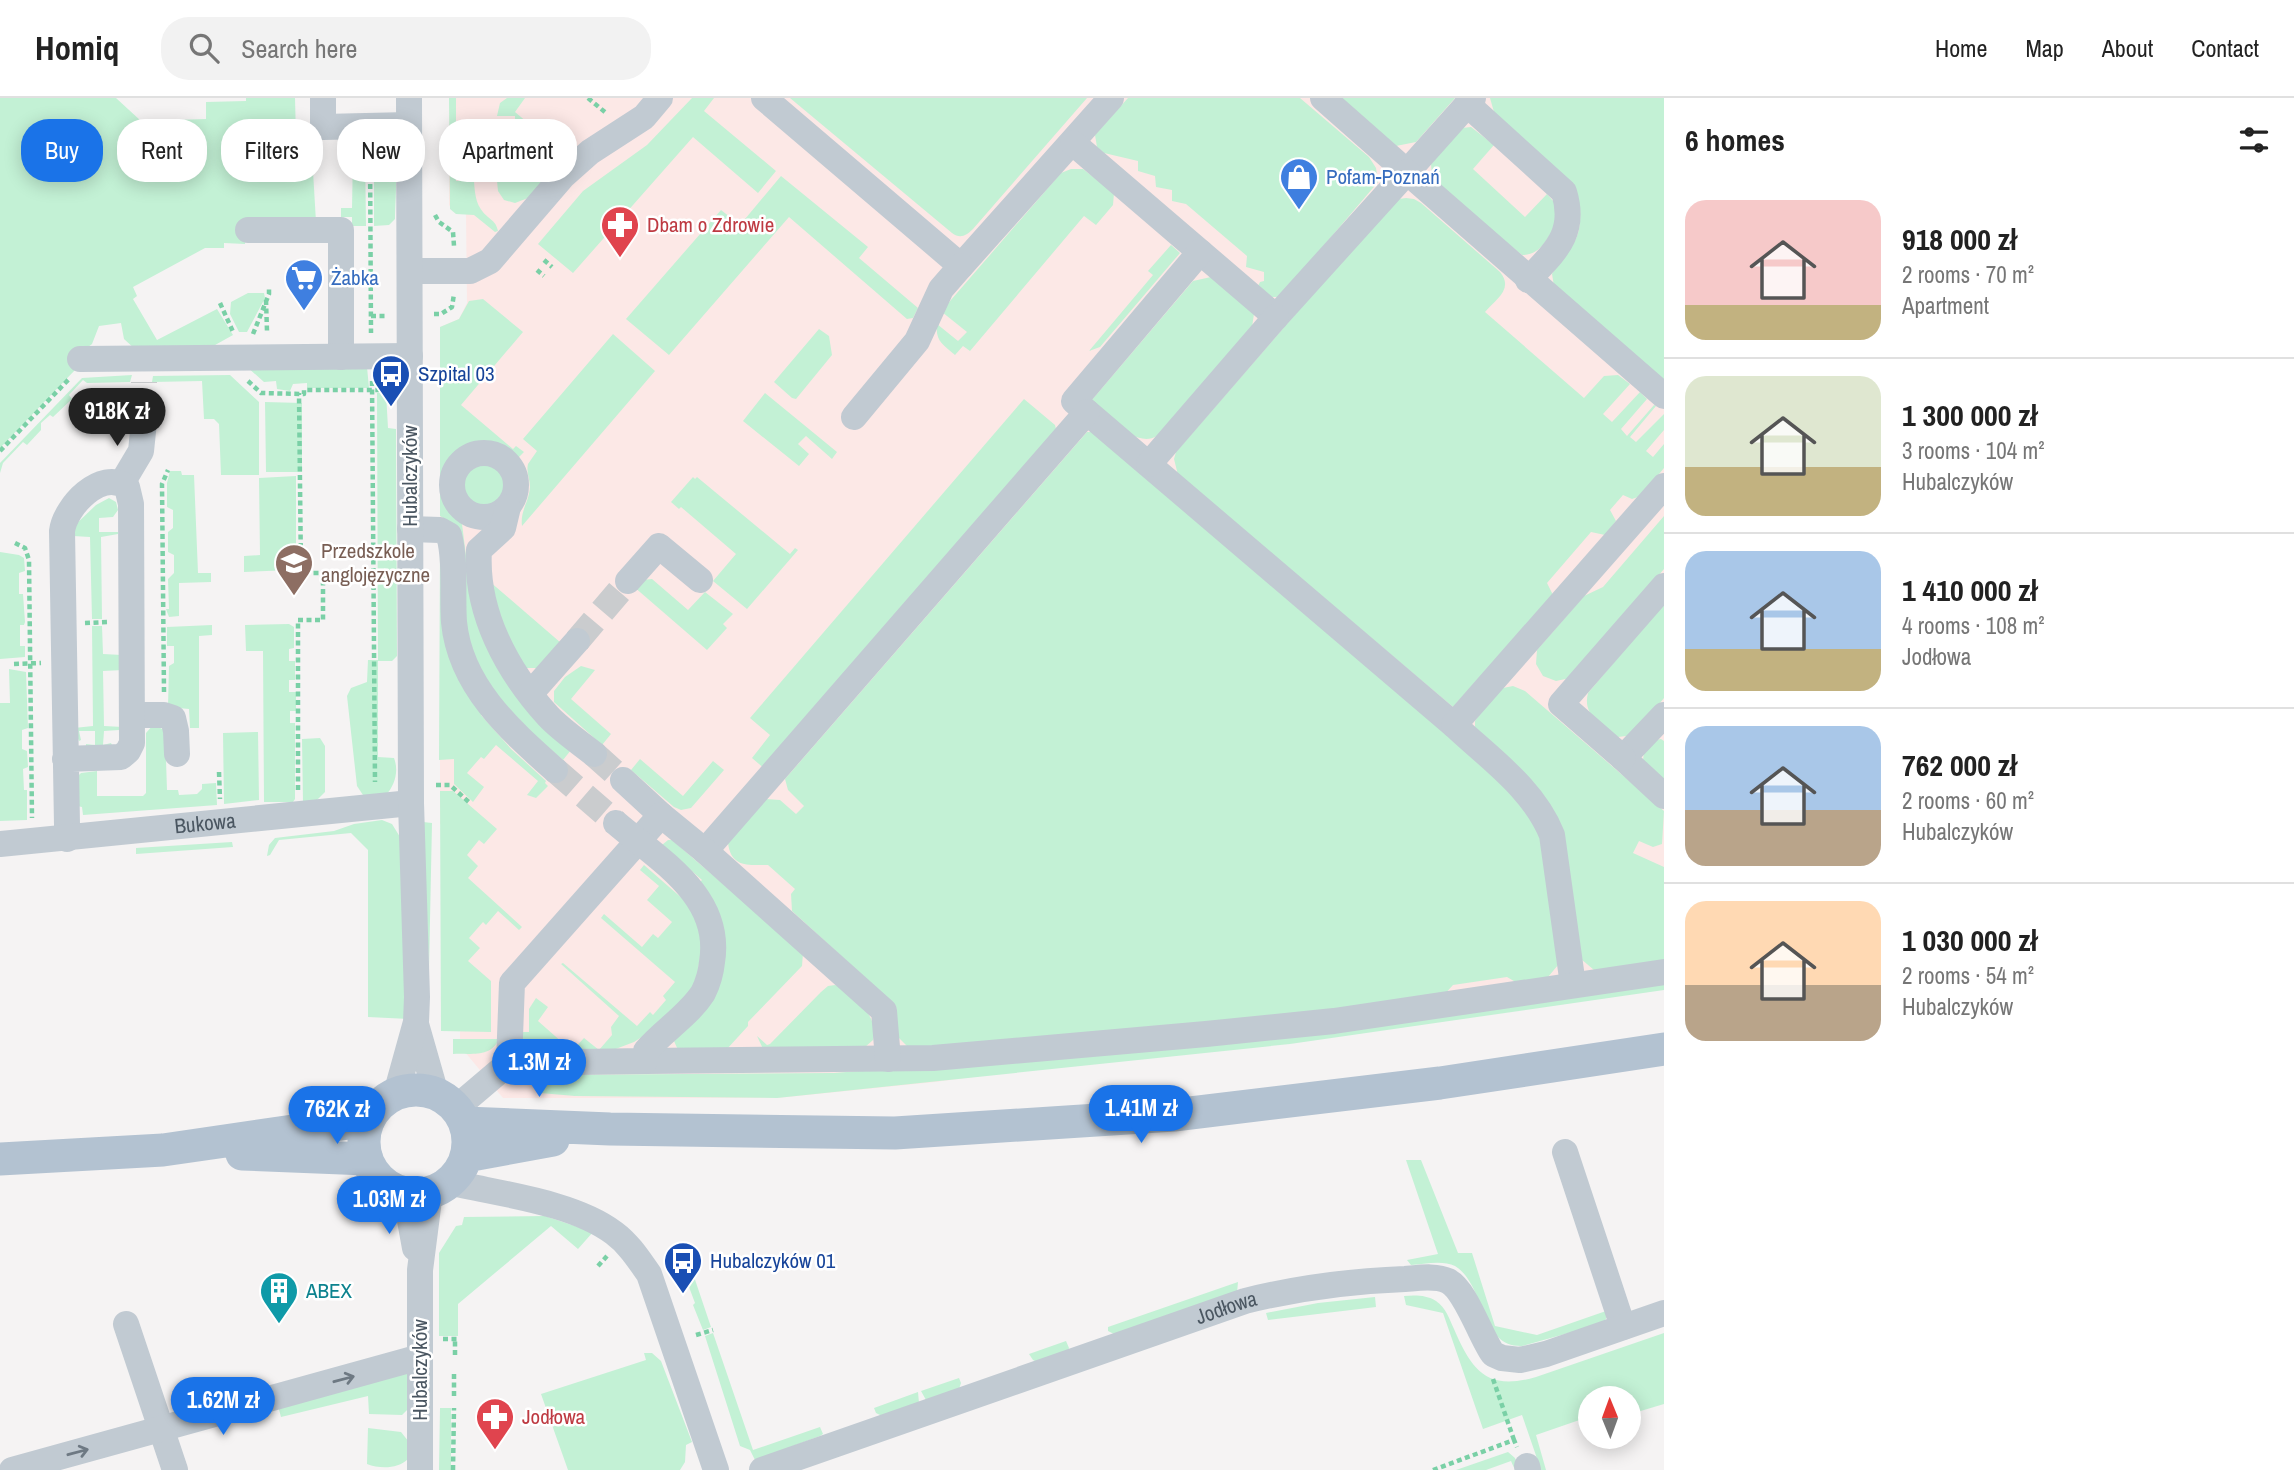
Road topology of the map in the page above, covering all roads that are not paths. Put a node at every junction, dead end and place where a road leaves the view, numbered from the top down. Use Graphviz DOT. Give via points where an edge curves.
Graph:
graph roads {
  1 [pos="323,98"];
  2 [pos="409,98"];
  3 [pos="660,98"];
  4 [pos="764,98"];
  5 [pos="1111,98"];
  6 [pos="1323,98"];
  7 [pos="1470,101"];
  8 [pos="409,119"];
  9 [pos="337,127"];
  10 [pos="1073,142"];
  11 [pos="1407,172"];
  12 [pos="409,182"];
  13 [pos="248,230"];
  14 [pos="1200,252"];
  15 [pos="961,266"];
  16 [pos="410,271"];
  17 [pos="1528,280"];
  18 [pos="1276,317"];
  19 [pos="410,356"];
  20 [pos="341,357"];
  21 [pos="78,365"];
  22 [pos="1664,396"];
  23 [pos="1087,412"];
  24 [pos="854,417"];
  25 [pos="144,422"];
  26 [pos="1149,464"];
  27 [pos="122,483"];
  28 [pos="1664,486"];
  29 [pos="410,529"];
  30 [pos="479,550"];
  31 [pos="700,580"];
  32 [pos="628,582"];
  33 [pos="1664,586"];
  34 [pos="577,641"];
  35 [pos="531,693"];
  36 [pos="132,715"];
  37 [pos="1664,715"];
  38 [pos="1454,725"];
  39 [pos="177,754"];
  40 [pos="594,754"];
  41 [pos="1623,758"];
  42 [pos="65,759"];
  43 [pos="555,770"];
  44 [pos="623,780"];
  45 [pos="1664,796"];
  46 [pos="411,803"];
  47 [pos="661,815"];
  48 [pos="615,823"];
  49 [pos="67,839"];
  50 [pos="638,842"];
  51 [pos="0,844"];
  52 [pos="705,851"];
  53 [pos="1664,972"];
  54 [pos="1573,985"];
  55 [pos="416,1023"];
  56 [pos="1664,1049"];
  57 [pos="888,1059"];
  58 [pos="645,1061"];
  59 [pos="509,1063"];
  60 [pos="396,1094"];
  61 [pos="452,1108"];
  62 [pos="369,1120"];
  63 [pos="610,1129"];
  64 [pos="163,1150"];
  65 [pos="1565,1152"];
  66 [pos="0,1159"];
  67 [pos="367,1159"];
  68 [pos="437,1181"];
  69 [pos="1664,1313"];
  70 [pos="126,1324"];
  71 [pos="1623,1327"];
  72 [pos="420,1357"];
  73 [pos="161,1429"];
  74 [pos="12,1470"];
  75 [pos="175,1470"];
  76 [pos="420,1470"];
  77 [pos="716,1470"];
  78 [pos="762,1470"];
  1 -- 9 [label="street" via="323,127"];
  2 -- 8 [label="street, Hubalczyków"];
  3 -- 16 [label="street" via="644,117 590,152 563,176 490,261 470,271"];
  4 -- 15 [label="street"];
  5 -- 10 [label="street"];
  6 -- 11 [label="street"];
  7 -- 11 [label="street"];
  7 -- 17 [label="street" via="1564,192 1567,227 1559,247"];
  10 -- 14 [label="street"];
  10 -- 15 [label="street"];
  11 -- 17 [label="street"];
  11 -- 18 [label="street"];
  12 -- 16 [label="street, Hubalczyków"];
  13 -- 20 [label="street" via="341,230"];
  14 -- 18 [label="street"];
  14 -- 23 [label="street" via="1074,401"];
  15 -- 24 [label="street" via="941,289 917,341"];
  16 -- 19 [label="street, Hubalczyków"];
  17 -- 22 [label="street"];
  18 -- 26 [label="street"];
  19 -- 20 [label="street"];
  19 -- 29 [label="street, Hubalczyków"];
  20 -- 21 [label="street"];
  23 -- 26 [label="street"];
  23 -- 52 [label="street"];
  25 -- 27 [label="street" via="141,451"];
  26 -- 38 [label="street"];
  27 -- 36 [label="street" via="131,504"];
  27 -- 42 [label="street" via="98,484 68,512 63,523"];
  28 -- 38 [label="street"];
  29 -- 43 [label="street" via="440,530 449,536 455,626 468,670 490,707"];
  29 -- 46 [label="street, Hubalczyków"];
  30 -- 30 [label="street" via="503,528 485,511"];
  30 -- 35 [label="street" via="478,577 491,629"];
  31 -- 32 [label="street" via="659,546"];
  33 -- 41 [label="street" via="1562,704"];
  34 -- 35 [label="street"];
  35 -- 40 [label="street" via="549,717"];
  36 -- 39 [label="street" via="173,718"];
  36 -- 42 [label="street" via="132,743 121,757"];
  37 -- 41 [label="street"];
  38 -- 54 [label="street" via="1530,794 1544,815 1554,846"];
  41 -- 45 [label="street"];
  42 -- 49 [label="street"];
  44 -- 47 [label="street"];
  46 -- 49 [label="street, Bukowa"];
  46 -- 55 [label="street, Hubalczyków"];
  47 -- 50 [label="street"];
  47 -- 52 [label="street"];
  48 -- 50 [label="street"];
  49 -- 51 [label="street, Bukowa"];
  50 -- 58 [label="street" via="694,890 704,904 713,936 704,991 646,1051"];
  50 -- 59 [label="street" via="512,983"];
  52 -- 57 [label="street" via="884,1011"];
  53 -- 54 [label="street"];
  54 -- 57 [label="street" via="1297,1026"];
  55 -- 60 [label="street, Hubalczyków"];
  55 -- 61 [label="street, Hubalczyków"];
  56 -- 63 [label="main road" via="1440,1083 1174,1115 895,1133"];
  57 -- 58 [label="street"];
  58 -- 59 [label="street"];
  59 -- 61 [label="street"];
  60 -- 61 [label="main road" via="423,1090"];
  60 -- 62 [label="main road"];
  61 -- 63 [label="main road"];
  61 -- 68 [label="main road" via="468,1139"];
  62 -- 64 [label="main road"];
  62 -- 67 [label="main road" via="364,1146"];
  63 -- 68 [label="main road"];
  64 -- 66 [label="main road"];
  64 -- 67 [label="main road"];
  65 -- 71 [label="street"];
  67 -- 68 [label="main road" via="382,1180"];
  68 -- 72 [label="street, Hubalczyków" via="420,1270"];
  68 -- 77 [label="street" via="587,1217 633,1252 649,1274"];
  69 -- 71 [label="street, Jodłowa"];
  70 -- 73 [label="street"];
  71 -- 78 [label="street, Jodłowa" via="1546,1354 1520,1360 1502,1358 1488,1347 1458,1290 1449,1282 1408,1279 1300,1289 1233,1305"];
  73 -- 72 [label="street, one-way"];
  72 -- 76 [label="street, Hubalczyków"];
  74 -- 73 [label="street, one-way"];
  73 -- 75 [label="street"];
}
